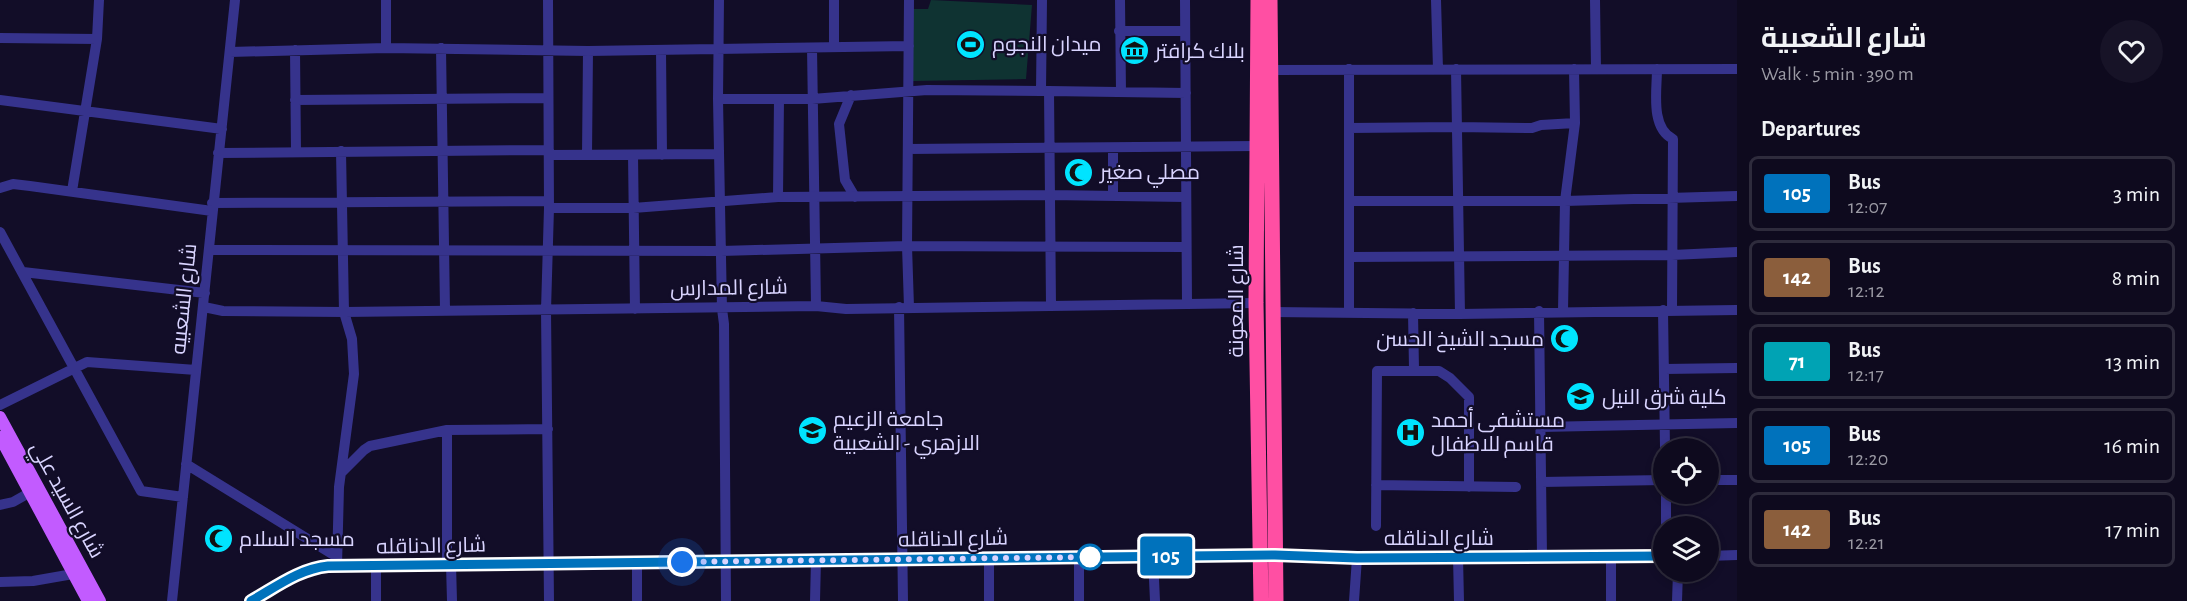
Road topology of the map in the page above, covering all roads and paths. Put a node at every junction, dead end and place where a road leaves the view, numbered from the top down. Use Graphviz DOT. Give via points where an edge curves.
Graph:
graph roads {
  1 [pos="99,0"];
  2 [pos="235,0"];
  3 [pos="386,0"];
  4 [pos="548,0"];
  5 [pos="719,0"];
  6 [pos="834,0"];
  7 [pos="909,0"];
  8 [pos="1042,0"];
  9 [pos="1120,0"];
  10 [pos="1185,0"];
  11 [pos="1258,0"];
  12 [pos="1270,0"];
  13 [pos="1437,0"];
  14 [pos="1595,0"];
  15 [pos="1119,31"];
  16 [pos="1185,31"];
  17 [pos="0,38"];
  18 [pos="98,39"];
  19 [pos="909,46"];
  20 [pos="834,47"];
  21 [pos="386,48"];
  22 [pos="441,48"];
  23 [pos="718,48"];
  24 [pos="812,48"];
  25 [pos="296,50"];
  26 [pos="547,50"];
  27 [pos="661,50"];
  28 [pos="588,51"];
  29 [pos="230,52"];
  30 [pos="1349,69"];
  31 [pos="1438,69"];
  32 [pos="1456,69"];
  33 [pos="1574,69"];
  34 [pos="1596,69"];
  35 [pos="1657,69"];
  36 [pos="1737,69"];
  37 [pos="1271,70"];
  38 [pos="1045,91"];
  39 [pos="909,92"];
  40 [pos="1121,92"];
  41 [pos="1186,93"];
  42 [pos="851,95"];
  43 [pos="548,98"];
  44 [pos="717,99"];
  45 [pos="779,99"];
  46 [pos="812,99"];
  47 [pos="0,100"];
  48 [pos="296,100"];
  49 [pos="442,100"];
  50 [pos="86,110"];
  51 [pos="1575,123"];
  52 [pos="1456,127"];
  53 [pos="1349,128"];
  54 [pos="222,129"];
  55 [pos="1257,146"];
  56 [pos="1049,147"];
  57 [pos="1187,147"];
  58 [pos="908,148"];
  59 [pos="1113,148"];
  60 [pos="443,150"];
  61 [pos="341,151"];
  62 [pos="297,152"];
  63 [pos="218,153"];
  64 [pos="549,153"];
  65 [pos="718,154"];
  66 [pos="587,155"];
  67 [pos="633,155"];
  68 [pos="662,155"];
  69 [pos="0,188"];
  70 [pos="72,191"];
  71 [pos="1050,195"];
  72 [pos="908,196"];
  73 [pos="1113,196"];
  74 [pos="1737,196"];
  75 [pos="778,197"];
  76 [pos="814,197"];
  77 [pos="855,197"];
  78 [pos="1185,197"];
  79 [pos="1673,197"];
  80 [pos="1350,201"];
  81 [pos="1457,201"];
  82 [pos="1565,201"];
  83 [pos="443,202"];
  84 [pos="719,202"];
  85 [pos="343,203"];
  86 [pos="549,205"];
  87 [pos="212,207"];
  88 [pos="633,208"];
  89 [pos="0,232"];
  90 [pos="907,246"];
  91 [pos="1186,247"];
  92 [pos="814,248"];
  93 [pos="1051,248"];
  94 [pos="209,250"];
  95 [pos="444,250"];
  96 [pos="634,250"];
  97 [pos="344,251"];
  98 [pos="548,251"];
  99 [pos="721,251"];
  100 [pos="1737,252"];
  101 [pos="1672,255"];
  102 [pos="1458,256"];
  103 [pos="1564,256"];
  104 [pos="1350,257"];
  105 [pos="23,273"];
  106 [pos="205,293"];
  107 [pos="1256,303"];
  108 [pos="1187,304"];
  109 [pos="816,306"];
  110 [pos="1051,306"];
  111 [pos="204,307"];
  112 [pos="904,307"];
  113 [pos="635,309"];
  114 [pos="722,309"];
  115 [pos="445,310"];
  116 [pos="546,310"];
  117 [pos="1668,310"];
  118 [pos="1737,310"];
  119 [pos="1539,311"];
  120 [pos="1563,311"];
  121 [pos="344,312"];
  122 [pos="1272,312"];
  123 [pos="1349,312"];
  124 [pos="1413,313"];
  125 [pos="1460,314"];
  126 [pos="75,367"];
  127 [pos="1737,368"];
  128 [pos="1414,369"];
  129 [pos="1664,369"];
  130 [pos="196,370"];
  131 [pos="0,405"];
  132 [pos="0,417"];
  133 [pos="1665,423"];
  134 [pos="1737,423"];
  135 [pos="1540,426"];
  136 [pos="548,429"];
  137 [pos="447,430"];
  138 [pos="0,437"];
  139 [pos="1665,438"];
  140 [pos="186,464"];
  141 [pos="342,472"];
  142 [pos="1653,480"];
  143 [pos="1719,480"];
  144 [pos="1737,480"];
  145 [pos="1541,482"];
  146 [pos="1376,485"];
  147 [pos="1469,487"];
  148 [pos="1516,487"];
  149 [pos="34,490"];
  150 [pos="183,497"];
  151 [pos="0,505"];
  152 [pos="1376,526"];
  153 [pos="1268,555"];
  154 [pos="1737,555"];
  155 [pos="1153,556"];
  156 [pos="1611,556"];
  157 [pos="1653,556"];
  158 [pos="1719,556"];
  159 [pos="1079,557"];
  160 [pos="1458,557"];
  161 [pos="1542,557"];
  162 [pos="989,558"];
  163 [pos="1357,558"];
  164 [pos="903,559"];
  165 [pos="816,560"];
  166 [pos="337,561"];
  167 [pos="726,561"];
  168 [pos="637,562"];
  169 [pos="548,563"];
  170 [pos="449,564"];
  171 [pos="376,566"];
  172 [pos="73,574"];
  173 [pos="0,582"];
  174 [pos="1678,582"];
  175 [pos="88,601"];
  176 [pos="100,601"];
  177 [pos="172,601"];
  178 [pos="251,601"];
  179 [pos="376,601"];
  180 [pos="452,601"];
  181 [pos="549,601"];
  182 [pos="637,601"];
  183 [pos="726,601"];
  184 [pos="815,601"];
  185 [pos="903,601"];
  186 [pos="989,601"];
  187 [pos="1079,601"];
  188 [pos="1155,601"];
  189 [pos="1261,601"];
  190 [pos="1276,601"];
  191 [pos="1354,601"];
  192 [pos="1459,601"];
  193 [pos="1611,601"];
  194 [pos="1677,601"];
  1 -- 18 [label="street"];
  2 -- 29 [label="street, شارع الشعبيه"];
  3 -- 21 [label="street"];
  4 -- 26 [label="street"];
  5 -- 23 [label="street"];
  6 -- 20 [label="street"];
  7 -- 19 [label="street"];
  8 -- 38 [label="street"];
  9 -- 15 [label="street"];
  10 -- 16 [label="street"];
  11 -- 55 [label="highway, شارع المعونة"];
  12 -- 37 [label="highway, شارع المعونة"];
  13 -- 31 [label="street"];
  14 -- 34 [label="street"];
  15 -- 16 [label="street"];
  15 -- 40 [label="street"];
  16 -- 41 [label="street"];
  17 -- 18 [label="street"];
  18 -- 50 [label="street"];
  19 -- 20 [label="street"];
  19 -- 39 [label="street"];
  20 -- 24 [label="street"];
  21 -- 22 [label="street"];
  21 -- 25 [label="street"];
  22 -- 26 [label="street"];
  22 -- 49 [label="street"];
  23 -- 24 [label="street"];
  23 -- 27 [label="street"];
  23 -- 44 [label="street"];
  24 -- 46 [label="street"];
  25 -- 29 [label="street"];
  25 -- 48 [label="street"];
  26 -- 28 [label="street"];
  26 -- 43 [label="street"];
  27 -- 28 [label="street"];
  27 -- 68 [label="street"];
  28 -- 66 [label="street"];
  29 -- 54 [label="street, شارع الشعبيه"];
  30 -- 31 [label="street"];
  30 -- 37 [label="street"];
  30 -- 53 [label="street"];
  31 -- 32 [label="street"];
  32 -- 33 [label="street"];
  32 -- 52 [label="street"];
  33 -- 34 [label="street"];
  33 -- 51 [label="street"];
  34 -- 35 [label="street"];
  35 -- 36 [label="street"];
  35 -- 79 [label="street" via="1657,116 1673,139"];
  37 -- 122 [label="highway, شارع المعونة"];
  38 -- 39 [label="street"];
  38 -- 40 [label="street"];
  38 -- 56 [label="street"];
  39 -- 42 [label="street"];
  39 -- 58 [label="street"];
  40 -- 41 [label="street"];
  41 -- 57 [label="street"];
  42 -- 46 [label="street"];
  42 -- 77 [label="street" via="839,124 845,180"];
  43 -- 49 [label="street"];
  43 -- 64 [label="street"];
  44 -- 45 [label="street"];
  44 -- 65 [label="street"];
  45 -- 46 [label="street"];
  45 -- 75 [label="street"];
  46 -- 76 [label="street"];
  47 -- 50 [label="street"];
  48 -- 49 [label="street"];
  48 -- 62 [label="street"];
  49 -- 60 [label="street"];
  50 -- 54 [label="street"];
  50 -- 70 [label="street"];
  51 -- 52 [label="street" via="1532,128"];
  51 -- 82 [label="street"];
  52 -- 53 [label="street"];
  52 -- 81 [label="street"];
  53 -- 80 [label="street"];
  54 -- 63 [label="street, شارع الشعبيه"];
  55 -- 57 [label="street"];
  55 -- 107 [label="highway, شارع المعونة"];
  56 -- 58 [label="street"];
  56 -- 59 [label="street"];
  56 -- 71 [label="street"];
  57 -- 59 [label="street"];
  57 -- 78 [label="street"];
  58 -- 72 [label="street"];
  59 -- 73 [label="street"];
  60 -- 61 [label="street"];
  60 -- 64 [label="street"];
  60 -- 83 [label="street"];
  61 -- 62 [label="street"];
  61 -- 85 [label="street"];
  62 -- 63 [label="street"];
  63 -- 87 [label="street, شارع الشعبيه"];
  64 -- 66 [label="street"];
  64 -- 86 [label="street"];
  65 -- 68 [label="street"];
  65 -- 84 [label="street"];
  66 -- 67 [label="street"];
  67 -- 68 [label="street"];
  67 -- 88 [label="street"];
  69 -- 70 [label="street" via="13,184"];
  70 -- 87 [label="street"];
  71 -- 72 [label="street"];
  71 -- 73 [label="street"];
  71 -- 93 [label="street"];
  72 -- 77 [label="street"];
  72 -- 90 [label="street"];
  73 -- 78 [label="street"];
  74 -- 79 [label="street"];
  75 -- 76 [label="street"];
  75 -- 84 [label="street"];
  76 -- 77 [label="street"];
  76 -- 92 [label="street"];
  78 -- 91 [label="street"];
  79 -- 82 [label="street"];
  79 -- 101 [label="street"];
  80 -- 81 [label="street"];
  80 -- 104 [label="street"];
  81 -- 82 [label="street"];
  81 -- 102 [label="street"];
  82 -- 103 [label="street"];
  83 -- 85 [label="street"];
  83 -- 86 [label="street"];
  83 -- 95 [label="street"];
  84 -- 88 [label="street"];
  84 -- 99 [label="street"];
  85 -- 87 [label="street"];
  85 -- 97 [label="street"];
  86 -- 88 [label="street"];
  86 -- 98 [label="street"];
  87 -- 94 [label="street, شارع الشعبيه"];
  88 -- 96 [label="street"];
  89 -- 105 [label="street"];
  90 -- 92 [label="street"];
  90 -- 93 [label="street"];
  90 -- 112 [label="street"];
  91 -- 93 [label="street"];
  91 -- 108 [label="street"];
  92 -- 99 [label="street"];
  92 -- 109 [label="street"];
  93 -- 110 [label="street"];
  94 -- 97 [label="street"];
  94 -- 106 [label="street, شارع الشعبيه"];
  95 -- 97 [label="street"];
  95 -- 98 [label="street"];
  95 -- 115 [label="street"];
  96 -- 98 [label="street"];
  96 -- 99 [label="street"];
  96 -- 113 [label="street"];
  97 -- 121 [label="street"];
  98 -- 116 [label="street"];
  99 -- 114 [label="street"];
  100 -- 101 [label="street"];
  101 -- 103 [label="street"];
  101 -- 117 [label="street"];
  102 -- 103 [label="street"];
  102 -- 104 [label="street"];
  102 -- 125 [label="street"];
  103 -- 120 [label="street"];
  104 -- 123 [label="street"];
  105 -- 106 [label="street"];
  105 -- 126 [label="street"];
  106 -- 111 [label="street, شارع الشعبيه"];
  107 -- 108 [label="street, شارع المدارس"];
  107 -- 153 [label="highway, شارع المعونة"];
  108 -- 110 [label="street, شارع المدارس"];
  109 -- 112 [label="street, شارع المدارس"];
  109 -- 114 [label="street, شارع المدارس"];
  110 -- 112 [label="street, شارع المدارس"];
  111 -- 121 [label="street, شارع المدارس" via="223,311"];
  111 -- 130 [label="street, شارع الشعبيه"];
  112 -- 164 [label="street"];
  113 -- 114 [label="street, شارع المدارس"];
  113 -- 116 [label="street, شارع المدارس"];
  114 -- 167 [label="street"];
  115 -- 116 [label="street, شارع المدارس"];
  115 -- 121 [label="street, شارع المدارس"];
  116 -- 136 [label="street"];
  117 -- 118 [label="street"];
  117 -- 120 [label="street"];
  117 -- 129 [label="street"];
  119 -- 120 [label="street"];
  119 -- 125 [label="street"];
  119 -- 135 [label="street"];
  121 -- 141 [label="street" via="352,339 354,374"];
  122 -- 123 [label="street"];
  122 -- 153 [label="highway, شارع المعونة"];
  123 -- 124 [label="street"];
  124 -- 125 [label="street"];
  124 -- 128 [label="street"];
  126 -- 130 [label="street" via="87,362"];
  126 -- 131 [label="street"];
  126 -- 150 [label="street" via="141,491"];
  127 -- 129 [label="street"];
  128 -- 146 [label="street" via="1377,371"];
  128 -- 147 [label="street" via="1443,372 1469,398"];
  129 -- 133 [label="street"];
  130 -- 140 [label="street, شارع الشعبيه"];
  132 -- 149 [label="main road, شارع السيد علي"];
  133 -- 134 [label="street"];
  133 -- 135 [label="street"];
  133 -- 139 [label="street"];
  135 -- 145 [label="street"];
  136 -- 137 [label="street"];
  136 -- 169 [label="street"];
  137 -- 141 [label="street" via="370,446"];
  137 -- 170 [label="street"];
  138 -- 149 [label="main road, شارع السيد علي"];
  140 -- 150 [label="street, شارع الشعبيه"];
  140 -- 166 [label="street"];
  141 -- 166 [label="street"];
  142 -- 145 [label="street"];
  143 -- 144 [label="street"];
  145 -- 161 [label="street"];
  146 -- 147 [label="street"];
  146 -- 152 [label="street"];
  147 -- 148 [label="street"];
  149 -- 151 [label="street"];
  149 -- 172 [label="main road, شارع السيد علي"];
  149 -- 176 [label="main road, شارع السيد علي"];
  150 -- 177 [label="street, شارع الشعبيه"];
  153 -- 155 [label="street, شارع الدناقله"];
  153 -- 163 [label="street, شارع الدناقله"];
  153 -- 189 [label="highway, شارع المعونة"];
  153 -- 190 [label="highway, شارع المعونة"];
  154 -- 158 [label="street"];
  155 -- 159 [label="street, شارع الدناقله"];
  155 -- 188 [label="street"];
  156 -- 157 [label="street, شارع الدناقله"];
  156 -- 161 [label="street, شارع الدناقله"];
  156 -- 193 [label="street"];
  159 -- 162 [label="street, شارع الدناقله"];
  159 -- 187 [label="street"];
  160 -- 161 [label="street, شارع الدناقله"];
  160 -- 163 [label="street, شارع الدناقله"];
  160 -- 192 [label="street"];
  162 -- 164 [label="street, شارع الدناقله"];
  162 -- 186 [label="street"];
  163 -- 191 [label="street"];
  164 -- 165 [label="street, شارع الدناقله"];
  164 -- 185 [label="street"];
  165 -- 167 [label="street, شارع الدناقله"];
  165 -- 184 [label="street"];
  166 -- 171 [label="street, شارع الدناقله"];
  166 -- 178 [label="street, شارع الدناقله" via="308,569"];
  167 -- 168 [label="street, شارع الدناقله"];
  167 -- 183 [label="street"];
  168 -- 169 [label="street, شارع الدناقله"];
  168 -- 182 [label="street"];
  169 -- 170 [label="street, شارع الدناقله"];
  169 -- 181 [label="street"];
  170 -- 171 [label="street, شارع الدناقله"];
  170 -- 180 [label="street"];
  171 -- 179 [label="street"];
  172 -- 173 [label="street"];
  172 -- 175 [label="main road, شارع السيد علي"];
  174 -- 194 [label="street"];
}
